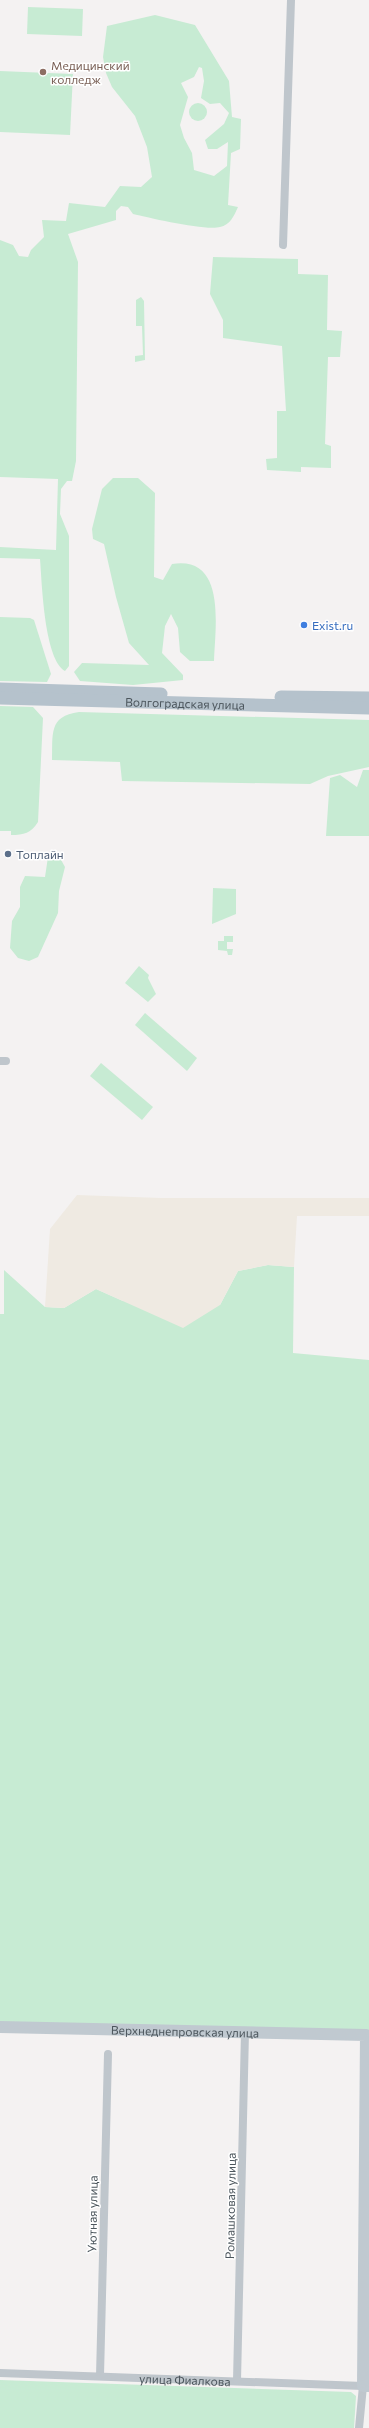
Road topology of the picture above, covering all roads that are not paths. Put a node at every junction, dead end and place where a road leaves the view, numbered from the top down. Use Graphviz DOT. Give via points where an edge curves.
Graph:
graph roads {
  1 [pos="291,0"];
  2 [pos="283,245"];
  3 [pos="0,689"];
  4 [pos="0,698"];
  5 [pos="369,698"];
  6 [pos="369,708"];
  7 [pos="0,2027"];
  8 [pos="246,2032"];
  9 [pos="367,2035"];
  10 [pos="108,2054"];
  11 [pos="0,2372"];
  12 [pos="100,2376"];
  13 [pos="237,2381"];
  14 [pos="366,2386"];
  15 [pos="359,2428"];
  1 -- 2 [label="street"];
  3 -- 5 [label="main road, Волгоградская улица"];
  4 -- 6 [label="main road, Волгоградская улица"];
  7 -- 8 [label="street, Верхнеднепровская улица"];
  8 -- 9 [label="street, Верхнеднепровская улица"];
  8 -- 13 [label="street, Ромашковая улица"];
  9 -- 14 [label="street"];
  10 -- 12 [label="street, Уютная улица"];
  11 -- 12 [label="street, улица Фиалкова"];
  12 -- 13 [label="street, улица Фиалкова"];
  13 -- 14 [label="street, улица Фиалкова"];
  14 -- 15 [label="street"];
}
